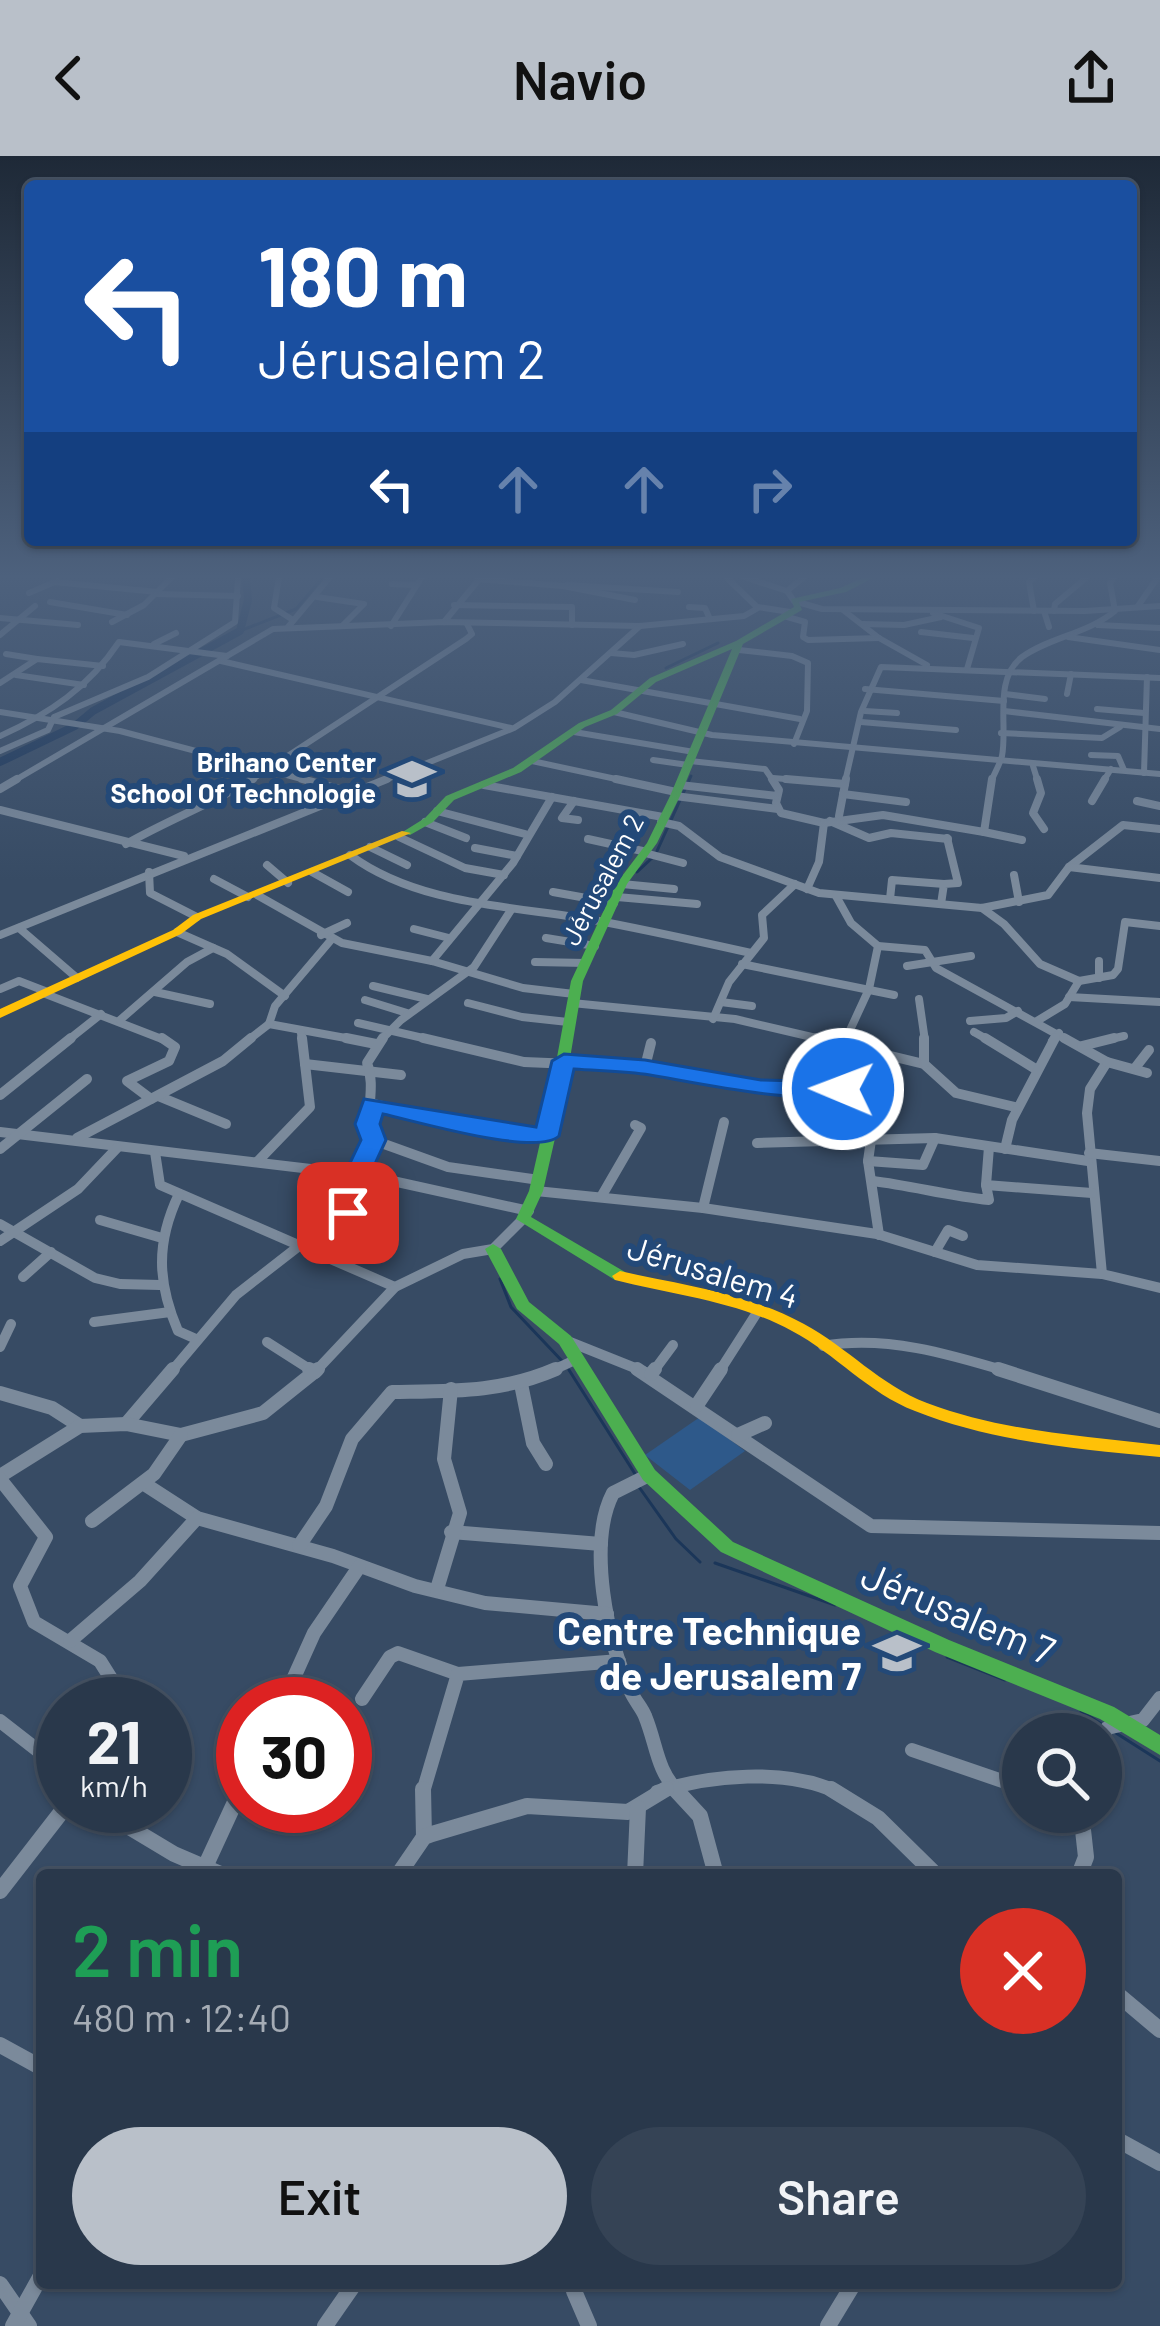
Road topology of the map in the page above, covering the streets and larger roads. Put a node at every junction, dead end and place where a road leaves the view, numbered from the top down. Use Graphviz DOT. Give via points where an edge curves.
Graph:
graph roads {
  1 [pos="37,678"];
  2 [pos="91,678"];
  3 [pos="138,678"];
  4 [pos="191,678"];
  5 [pos="305,678"];
  6 [pos="404,678"];
  7 [pos="659,678"];
  8 [pos="726,678"];
  9 [pos="808,678"];
  10 [pos="873,678"];
  11 [pos="1008,678"];
  12 [pos="1070,678"];
  13 [pos="581,680"];
  14 [pos="84,685"];
  15 [pos="865,689"];
  16 [pos="637,692"];
  17 [pos="1067,694"];
  18 [pos="376,696"];
  19 [pos="1155,698"];
  20 [pos="1045,699"];
  21 [pos="1004,702"];
  22 [pos="715,706"];
  23 [pos="1097,709"];
  24 [pos="865,711"];
  25 [pos="0,712"];
  26 [pos="614,712"];
  27 [pos="896,713"];
  28 [pos="1144,713"];
  29 [pos="39,718"];
  30 [pos="800,719"];
  31 [pos="52,720"];
  32 [pos="861,722"];
  33 [pos="1120,727"];
  34 [pos="514,728"];
  35 [pos="1144,728"];
  36 [pos="1160,729"];
  37 [pos="108,730"];
  38 [pos="956,730"];
  39 [pos="574,732"];
  40 [pos="702,733"];
  41 [pos="1001,733"];
  42 [pos="0,736"];
  43 [pos="794,744"];
  44 [pos="853,748"];
  45 [pos="0,751"];
  46 [pos="1091,755"];
  47 [pos="691,759"];
  48 [pos="1000,759"];
  49 [pos="653,760"];
  50 [pos="532,761"];
  51 [pos="1033,766"];
  52 [pos="270,769"];
  53 [pos="1111,769"];
  54 [pos="1124,770"];
  55 [pos="1144,773"];
  56 [pos="1160,774"];
  57 [pos="773,778"];
  58 [pos="484,784"];
  59 [pos="0,789"];
  60 [pos="844,789"];
  61 [pos="677,791"];
  62 [pos="350,792"];
  63 [pos="778,796"];
  64 [pos="552,797"];
  65 [pos="574,801"];
  66 [pos="1092,801"];
  67 [pos="1137,801"];
  68 [pos="906,802"];
  69 [pos="1160,806"];
  70 [pos="778,809"];
  71 [pos="0,810"];
  72 [pos="431,816"];
  73 [pos="578,820"];
  74 [pos="831,820"];
  75 [pos="666,821"];
  76 [pos="946,823"];
  77 [pos="1044,829"];
  78 [pos="1160,830"];
  79 [pos="984,832"];
  80 [pos="525,834"];
  81 [pos="399,837"];
  82 [pos="466,838"];
  83 [pos="588,839"];
  84 [pos="948,839"];
  85 [pos="1022,840"];
  86 [pos="126,844"];
  87 [pos="370,848"];
  88 [pos="476,848"];
  89 [pos="646,853"];
  90 [pos="350,855"];
  91 [pos="517,856"];
  92 [pos="188,857"];
  93 [pos="683,862"];
  94 [pos="267,865"];
  95 [pos="407,865"];
  96 [pos="1070,867"];
  97 [pos="149,872"];
  98 [pos="312,872"];
  99 [pos="504,875"];
  100 [pos="1014,875"];
  101 [pos="1160,878"];
  102 [pos="214,879"];
  103 [pos="288,883"];
  104 [pos="795,884"];
  105 [pos="944,884"];
  106 [pos="674,889"];
  107 [pos="808,890"];
  108 [pos="348,892"];
  109 [pos="554,892"];
  110 [pos="618,894"];
  111 [pos="252,896"];
  112 [pos="836,896"];
  113 [pos="890,899"];
  114 [pos="477,902"];
  115 [pos="1019,902"];
  116 [pos="697,904"];
  117 [pos="941,904"];
  118 [pos="982,908"];
  119 [pos="511,910"];
  120 [pos="197,917"];
  121 [pos="1159,922"];
  122 [pos="347,923"];
  123 [pos="603,923"];
  124 [pos="2,928"];
  125 [pos="19,928"];
  126 [pos="414,929"];
  127 [pos="177,932"];
  128 [pos="326,937"];
  129 [pos="449,938"];
  130 [pos="546,938"];
  131 [pos="595,946"];
  132 [pos="878,946"];
  133 [pos="213,948"];
  134 [pos="752,953"];
  135 [pos="971,956"];
  136 [pos="432,961"];
  137 [pos="1099,961"];
  138 [pos="535,962"];
  139 [pos="931,962"];
  140 [pos="586,963"];
  141 [pos="742,964"];
  142 [pos="907,966"];
  143 [pos="466,972"];
  144 [pos="77,977"];
  145 [pos="1099,978"];
  146 [pos="1078,981"];
  147 [pos="373,986"];
  148 [pos="0,989"];
  149 [pos="869,989"];
  150 [pos="44,992"];
  151 [pos="155,992"];
  152 [pos="894,995"];
  153 [pos="285,996"];
  154 [pos="1069,997"];
  155 [pos="573,998"];
  156 [pos="427,999"];
  157 [pos="920,999"];
  158 [pos="365,1000"];
  159 [pos="721,1002"];
  160 [pos="1160,1002"];
  161 [pos="467,1003"];
  162 [pos="210,1004"];
  163 [pos="752,1006"];
  164 [pos="1018,1011"];
  165 [pos="407,1013"];
  166 [pos="0,1014"];
  167 [pos="101,1014"];
  168 [pos="713,1019"];
  169 [pos="120,1020"];
  170 [pos="1037,1021"];
  171 [pos="568,1022"];
  172 [pos="358,1023"];
  173 [pos="269,1024"];
  174 [pos="389,1029"];
  175 [pos="301,1033"];
  176 [pos="1059,1033"];
  177 [pos="1124,1036"];
  178 [pos="651,1043"];
  179 [pos="376,1044"];
  180 [pos="843,1045"];
  181 [pos="1082,1046"];
  182 [pos="1149,1050"];
  183 [pos="169,1061"];
  184 [pos="564,1061"];
  185 [pos="1107,1062"];
  186 [pos="305,1064"];
  187 [pos="924,1064"];
  188 [pos="645,1067"];
  189 [pos="1034,1068"];
  190 [pos="1135,1068"];
  191 [pos="368,1072"];
  192 [pos="1147,1073"];
  193 [pos="401,1075"];
  194 [pos="87,1079"];
  195 [pos="193,1079"];
  196 [pos="843,1089"];
  197 [pos="0,1095"];
  198 [pos="879,1096"];
  199 [pos="154,1097"];
  200 [pos="373,1104"];
  201 [pos="1015,1107"];
  202 [pos="724,1122"];
  203 [pos="226,1124"];
  204 [pos="635,1126"];
  205 [pos="0,1132"];
  206 [pos="20,1134"];
  207 [pos="546,1136"];
  208 [pos="77,1138"];
  209 [pos="935,1138"];
  210 [pos="373,1140"];
  211 [pos="871,1140"];
  212 [pos="757,1142"];
  213 [pos="989,1147"];
  214 [pos="117,1148"];
  215 [pos="0,1149"];
  216 [pos="1005,1149"];
  217 [pos="155,1152"];
  218 [pos="1089,1157"];
  219 [pos="868,1161"];
  220 [pos="1160,1161"];
  221 [pos="257,1162"];
  222 [pos="356,1174"];
  223 [pos="873,1181"];
  224 [pos="537,1185"];
  225 [pos="986,1185"];
  226 [pos="1092,1193"];
  227 [pos="179,1194"];
  228 [pos="602,1197"];
  229 [pos="704,1208"];
  230 [pos="526,1215"];
  231 [pos="100,1220"];
  232 [pos="0,1224"];
  233 [pos="879,1235"];
  234 [pos="963,1236"];
  235 [pos="5,1238"];
  236 [pos="162,1238"];
  237 [pos="299,1246"];
  238 [pos="493,1249"];
  239 [pos="51,1252"];
  240 [pos="935,1252"];
  241 [pos="318,1254"];
  242 [pos="1102,1274"];
  243 [pos="23,1276"];
  244 [pos="160,1285"];
  245 [pos="395,1287"];
  246 [pos="1160,1288"];
  247 [pos="758,1311"];
  248 [pos="170,1312"];
  249 [pos="94,1322"];
  250 [pos="11,1324"];
  251 [pos="196,1339"];
  252 [pos="565,1340"];
  253 [pos="267,1342"];
  254 [pos="673,1345"];
  255 [pos="0,1346"];
  256 [pos="823,1346"];
  257 [pos="577,1359"];
  258 [pos="315,1372"];
  259 [pos="651,1374"];
  260 [pos="521,1384"];
  261 [pos="451,1389"];
  262 [pos="2,1395"];
  263 [pos="697,1406"];
  264 [pos="1160,1421"];
  265 [pos="765,1423"];
  266 [pos="126,1424"];
  267 [pos="80,1426"];
  268 [pos="181,1435"];
  269 [pos="738,1435"];
  270 [pos="1160,1451"];
  271 [pos="546,1464"];
  272 [pos="650,1474"];
  273 [pos="0,1478"];
  274 [pos="146,1485"];
  275 [pos="197,1518"];
  276 [pos="92,1521"];
  277 [pos="451,1532"];
  278 [pos="1160,1533"];
  279 [pos="602,1544"];
  280 [pos="299,1546"];
  281 [pos="359,1567"];
  282 [pos="437,1589"];
  283 [pos="607,1614"];
  284 [pos="70,1641"];
  285 [pos="619,1661"];
  286 [pos="458,1674"];
  287 [pos="118,1677"];
  288 [pos="294,1677"];
  289 [pos="372,1684"];
  290 [pos="1160,1697"];
  291 [pos="0,1721"];
  292 [pos="1129,1726"];
  293 [pos="1122,1727"];
  294 [pos="1160,1746"];
  295 [pos="36,1749"];
  296 [pos="912,1750"];
  297 [pos="1002,1781"];
  298 [pos="674,1787"];
  299 [pos="638,1808"];
  300 [pos="44,1833"];
  301 [pos="144,1833"];
  302 [pos="221,1833"];
  303 [pos="1084,1833"];
  304 [pos="424,1837"];
  305 [pos="206,1867"];
  306 [pos="210,1869"];
  307 [pos="402,1869"];
  308 [pos="635,1869"];
  309 [pos="714,1869"];
  310 [pos="930,1869"];
  311 [pos="1082,1869"];
  312 [pos="3,1882"];
  313 [pos="1122,1999"];
  314 [pos="1160,2030"];
  315 [pos="0,2045"];
  316 [pos="36,2065"];
  317 [pos="1122,2142"];
  318 [pos="1160,2163"];
  319 [pos="0,2284"];
  320 [pos="36,2288"];
  321 [pos="351,2289"];
  322 [pos="846,2289"];
  323 [pos="574,2291"];
  324 [pos="21,2322"];
  325 [pos="326,2326"];
  326 [pos="590,2326"];
  327 [pos="828,2326"];
  1 -- 14 [label="street"];
  2 -- 14 [label="street"];
  3 -- 31 [label="street"];
  4 -- 37 [label="street"];
  5 -- 18 [label="street"];
  6 -- 18 [label="street"];
  7 -- 16 [label="street"];
  8 -- 22 [label="street, Jérusalem 2"];
  9 -- 30 [label="street"];
  10 -- 15 [label="street"];
  11 -- 21 [label="street"];
  12 -- 17 [label="street"];
  13 -- 16 [label="street"];
  13 -- 34 [label="street"];
  14 -- 29 [label="street"];
  15 -- 21 [label="street"];
  15 -- 24 [label="street"];
  16 -- 22 [label="street"];
  16 -- 26 [label="street"];
  18 -- 34 [label="street"];
  18 -- 52 [label="street"];
  19 -- 28 [label="street"];
  20 -- 21 [label="street"];
  21 -- 33 [label="street"];
  21 -- 41 [label="street"];
  22 -- 30 [label="street"];
  22 -- 40 [label="street, Jérusalem 2"];
  23 -- 28 [label="street"];
  24 -- 27 [label="street"];
  24 -- 32 [label="street"];
  25 -- 29 [label="street"];
  26 -- 39 [label="street"];
  26 -- 40 [label="street"];
  28 -- 35 [label="street"];
  29 -- 31 [label="street"];
  29 -- 42 [label="street"];
  30 -- 43 [label="street"];
  31 -- 37 [label="street"];
  31 -- 45 [label="street" via="48,730"];
  32 -- 38 [label="street"];
  32 -- 44 [label="street"];
  33 -- 35 [label="street"];
  33 -- 41 [label="street" via="1102,738"];
  34 -- 62 [label="street"];
  35 -- 36 [label="street"];
  35 -- 55 [label="street"];
  37 -- 52 [label="street"];
  37 -- 59 [label="street"];
  39 -- 47 [label="street"];
  39 -- 50 [label="street"];
  40 -- 43 [label="street"];
  40 -- 47 [label="street, Jérusalem 2"];
  41 -- 48 [label="street"];
  43 -- 44 [label="street"];
  44 -- 48 [label="street"];
  44 -- 60 [label="street"];
  46 -- 54 [label="street" via="1118,756"];
  47 -- 49 [label="street"];
  47 -- 57 [label="street" via="757,766"];
  47 -- 61 [label="street, Jérusalem 2"];
  48 -- 51 [label="street"];
  48 -- 79 [label="street"];
  50 -- 58 [label="street"];
  50 -- 61 [label="street"];
  51 -- 53 [label="street"];
  51 -- 77 [label="street" via="1041,793 1033,813"];
  52 -- 62 [label="street"];
  52 -- 86 [label="street"];
  53 -- 54 [label="street"];
  53 -- 66 [label="street"];
  54 -- 55 [label="street"];
  55 -- 56 [label="street"];
  57 -- 60 [label="street"];
  57 -- 63 [label="street"];
  58 -- 64 [label="street"];
  58 -- 72 [label="street"];
  60 -- 68 [label="street"];
  60 -- 74 [label="street"];
  61 -- 63 [label="street"];
  61 -- 70 [label="street"];
  61 -- 75 [label="street, Jérusalem 2"];
  62 -- 92 [label="street"];
  63 -- 70 [label="street"];
  64 -- 65 [label="street"];
  64 -- 80 [label="street"];
  65 -- 73 [label="street" via="562,818"];
  65 -- 75 [label="street"];
  67 -- 69 [label="street"];
  70 -- 74 [label="street"];
  71 -- 86 [label="street"];
  72 -- 80 [label="street"];
  72 -- 81 [label="street"];
  72 -- 82 [label="street"];
  74 -- 76 [label="street"];
  74 -- 84 [label="street" via="868,838 892,832"];
  74 -- 107 [label="street"];
  75 -- 89 [label="street, Jérusalem 2"];
  75 -- 104 [label="street" via="720,857"];
  76 -- 79 [label="street"];
  76 -- 84 [label="street"];
  78 -- 96 [label="street" via="1123,825"];
  79 -- 85 [label="street"];
  80 -- 91 [label="street"];
  81 -- 87 [label="street"];
  81 -- 99 [label="street" via="465,868"];
  83 -- 89 [label="street"];
  84 -- 105 [label="street" via="958,883"];
  86 -- 92 [label="street"];
  87 -- 90 [label="street"];
  87 -- 95 [label="street"];
  88 -- 91 [label="street"];
  89 -- 93 [label="street"];
  89 -- 110 [label="street, Jérusalem 2"];
  90 -- 98 [label="street"];
  90 -- 114 [label="street" via="382,879"];
  91 -- 99 [label="street"];
  92 -- 97 [label="street"];
  94 -- 103 [label="street"];
  96 -- 101 [label="street"];
  96 -- 115 [label="street" via="1048,895"];
  97 -- 120 [label="street" via="150,893"];
  97 -- 125 [label="street"];
  98 -- 103 [label="street"];
  98 -- 108 [label="street"];
  99 -- 114 [label="street"];
  100 -- 115 [label="street"];
  102 -- 111 [label="street"];
  103 -- 111 [label="street"];
  104 -- 107 [label="street"];
  104 -- 134 [label="street" via="762,915 764,938"];
  105 -- 113 [label="street" via="892,880"];
  105 -- 117 [label="street"];
  106 -- 110 [label="street"];
  107 -- 112 [label="street"];
  109 -- 110 [label="street"];
  110 -- 116 [label="street"];
  110 -- 123 [label="street, Jérusalem 2"];
  111 -- 120 [label="street"];
  111 -- 128 [label="street"];
  112 -- 113 [label="street"];
  112 -- 132 [label="street"];
  113 -- 117 [label="street"];
  114 -- 119 [label="street"];
  114 -- 129 [label="street"];
  115 -- 118 [label="street"];
  117 -- 118 [label="street"];
  118 -- 146 [label="street" via="1040,964"];
  119 -- 123 [label="street"];
  119 -- 143 [label="street"];
  120 -- 127 [label="street"];
  121 -- 145 [label="street" via="1125,922 1118,969"];
  122 -- 128 [label="street"];
  123 -- 131 [label="street, Jérusalem 2"];
  123 -- 134 [label="street"];
  124 -- 125 [label="street"];
  125 -- 144 [label="street"];
  126 -- 129 [label="street"];
  127 -- 133 [label="street"];
  127 -- 144 [label="street"];
  128 -- 136 [label="street"];
  128 -- 153 [label="street"];
  129 -- 136 [label="street"];
  130 -- 131 [label="street"];
  131 -- 140 [label="street, Jérusalem 2"];
  132 -- 139 [label="street" via="913,946"];
  132 -- 149 [label="street"];
  133 -- 151 [label="street"];
  133 -- 153 [label="street"];
  134 -- 141 [label="street"];
  135 -- 139 [label="street"];
  136 -- 143 [label="street"];
  137 -- 145 [label="street"];
  138 -- 140 [label="street"];
  139 -- 142 [label="street"];
  139 -- 164 [label="street"];
  140 -- 155 [label="street, Jérusalem 2"];
  141 -- 149 [label="street"];
  141 -- 159 [label="street"];
  143 -- 155 [label="street"];
  143 -- 156 [label="street"];
  144 -- 150 [label="street"];
  145 -- 146 [label="street"];
  146 -- 154 [label="street"];
  147 -- 156 [label="street"];
  148 -- 150 [label="street" via="19,981"];
  149 -- 152 [label="street"];
  149 -- 180 [label="street"];
  150 -- 166 [label="street"];
  150 -- 167 [label="street"];
  151 -- 162 [label="street"];
  151 -- 169 [label="street"];
  153 -- 173 [label="street"];
  154 -- 160 [label="street"];
  154 -- 170 [label="street"];
  155 -- 168 [label="street"];
  155 -- 171 [label="street, Jérusalem 2"];
  156 -- 165 [label="street"];
  157 -- 187 [label="street"];
  158 -- 165 [label="street"];
  159 -- 163 [label="street"];
  159 -- 168 [label="street"];
  161 -- 171 [label="street"];
  164 -- 170 [label="street"];
  164 -- 189 [label="street" via="972,1026"];
  165 -- 174 [label="street"];
  167 -- 169 [label="street"];
  167 -- 197 [label="street"];
  168 -- 180 [label="street"];
  169 -- 183 [label="street" via="175,1047"];
  170 -- 176 [label="street"];
  171 -- 184 [label="street, Jérusalem 2"];
  172 -- 174 [label="street"];
  173 -- 175 [label="street"];
  173 -- 195 [label="street"];
  174 -- 179 [label="street"];
  174 -- 184 [label="street" via="524,1062"];
  175 -- 179 [label="street"];
  175 -- 186 [label="street"];
  176 -- 181 [label="street"];
  176 -- 189 [label="street"];
  177 -- 181 [label="street"];
  178 -- 188 [label="street"];
  179 -- 191 [label="street"];
  180 -- 187 [label="street"];
  180 -- 196 [label="street"];
  181 -- 185 [label="street"];
  182 -- 190 [label="street"];
  183 -- 195 [label="street"];
  183 -- 199 [label="street" via="128,1081"];
  184 -- 188 [label="street"];
  184 -- 207 [label="street, Jérusalem 2"];
  185 -- 190 [label="street"];
  185 -- 218 [label="street" via="1090,1089"];
  186 -- 191 [label="street"];
  186 -- 221 [label="street" via="310,1107"];
  187 -- 201 [label="street" via="956,1093"];
  188 -- 196 [label="street" via="761,1087"];
  189 -- 201 [label="street"];
  190 -- 192 [label="street"];
  191 -- 193 [label="street"];
  191 -- 200 [label="street"];
  194 -- 206 [label="street"];
  195 -- 199 [label="street"];
  196 -- 198 [label="street" via="871,1087"];
  196 -- 211 [label="street"];
  199 -- 203 [label="street"];
  199 -- 208 [label="street"];
  200 -- 207 [label="street"];
  200 -- 210 [label="street"];
  201 -- 216 [label="street"];
  202 -- 229 [label="street"];
  204 -- 228 [label="street" via="641,1128"];
  205 -- 206 [label="street"];
  206 -- 208 [label="street"];
  206 -- 215 [label="street"];
  207 -- 224 [label="street, Jérusalem 2"];
  208 -- 214 [label="street"];
  209 -- 211 [label="street"];
  209 -- 213 [label="street"];
  209 -- 219 [label="street" via="923,1165"];
  210 -- 222 [label="street"];
  210 -- 224 [label="street" via="448,1167"];
  211 -- 212 [label="street"];
  211 -- 219 [label="street"];
  213 -- 216 [label="street"];
  213 -- 225 [label="street"];
  214 -- 217 [label="street"];
  214 -- 235 [label="street" via="62,1203"];
  216 -- 218 [label="street"];
  217 -- 221 [label="street"];
  217 -- 227 [label="street" via="160,1185"];
  218 -- 220 [label="street"];
  218 -- 226 [label="street"];
  219 -- 223 [label="street"];
  221 -- 222 [label="street"];
  222 -- 230 [label="street"];
  222 -- 241 [label="street" via="344,1222"];
  223 -- 225 [label="street" via="989,1200"];
  223 -- 233 [label="street"];
  224 -- 228 [label="street"];
  224 -- 230 [label="street, Jérusalem 2"];
  225 -- 226 [label="street"];
  226 -- 242 [label="street"];
  227 -- 236 [label="street"];
  227 -- 237 [label="street"];
  228 -- 229 [label="street"];
  229 -- 233 [label="street"];
  230 -- 238 [label="street"];
  230 -- 247 [label="street, Jérusalem 4" via="609,1273"];
  231 -- 236 [label="street"];
  232 -- 235 [label="street"];
  233 -- 240 [label="street"];
  234 -- 240 [label="street" via="948,1231"];
  235 -- 239 [label="street"];
  236 -- 244 [label="street"];
  237 -- 241 [label="street"];
  237 -- 251 [label="street" via="236,1294"];
  238 -- 245 [label="street" via="452,1258"];
  238 -- 252 [label="street" via="523,1305"];
  239 -- 243 [label="street"];
  239 -- 244 [label="street" via="93,1281"];
  240 -- 242 [label="street" via="1009,1270"];
  241 -- 245 [label="street"];
  242 -- 246 [label="street"];
  244 -- 248 [label="street"];
  245 -- 258 [label="street"];
  247 -- 256 [label="street, Jérusalem 4"];
  247 -- 263 [label="street"];
  248 -- 249 [label="street"];
  248 -- 251 [label="street" via="178,1331"];
  250 -- 255 [label="street"];
  251 -- 266 [label="street"];
  252 -- 257 [label="street"];
  252 -- 259 [label="street"];
  253 -- 258 [label="street"];
  254 -- 259 [label="street"];
  256 -- 264 [label="street" via="847,1340 984,1363"];
  256 -- 270 [label="street, Jérusalem 4" via="916,1406 977,1427"];
  257 -- 260 [label="street"];
  257 -- 272 [label="street"];
  258 -- 268 [label="street" via="263,1413"];
  259 -- 263 [label="street"];
  260 -- 261 [label="street"];
  260 -- 271 [label="street" via="533,1443"];
  261 -- 277 [label="street" via="444,1459 460,1513"];
  261 -- 280 [label="street" via="392,1392 352,1439 332,1493"];
  262 -- 267 [label="street" via="38,1402"];
  263 -- 269 [label="street"];
  265 -- 269 [label="street"];
  266 -- 267 [label="street"];
  266 -- 268 [label="street"];
  267 -- 273 [label="street"];
  268 -- 274 [label="street"];
  269 -- 278 [label="street" via="871,1526"];
  272 -- 279 [label="street" via="613,1493"];
  272 -- 292 [label="street, Jérusalem 7" via="727,1547 777,1574"];
  273 -- 284 [label="street" via="46,1537 22,1576 23,1599 34,1622"];
  274 -- 275 [label="street"];
  274 -- 276 [label="street"];
  275 -- 280 [label="street"];
  275 -- 284 [label="street" via="152,1570"];
  277 -- 279 [label="street"];
  277 -- 282 [label="street"];
  279 -- 283 [label="street"];
  280 -- 281 [label="street"];
  281 -- 282 [label="street"];
  281 -- 288 [label="street"];
  282 -- 283 [label="street" via="485,1603"];
  283 -- 285 [label="street"];
  284 -- 287 [label="street"];
  285 -- 286 [label="street"];
  285 -- 298 [label="street" via="661,1774"];
  286 -- 289 [label="street" via="398,1653"];
  286 -- 304 [label="street" via="423,1785"];
  290 -- 292 [label="street"];
  291 -- 295 [label="street"];
  292 -- 293 [label="street"];
  292 -- 294 [label="street, Jérusalem 7"];
  296 -- 297 [label="street"];
  298 -- 299 [label="street"];
  298 -- 309 [label="street" via="700,1816"];
  298 -- 310 [label="street" via="805,1780 848,1797"];
  299 -- 304 [label="street" via="527,1807"];
  299 -- 308 [label="street"];
  300 -- 312 [label="street"];
  301 -- 305 [label="street"];
  302 -- 305 [label="street"];
  303 -- 311 [label="street"];
  304 -- 307 [label="street"];
  305 -- 306 [label="street"];
  313 -- 314 [label="street"];
  315 -- 316 [label="street"];
  317 -- 318 [label="street"];
  319 -- 324 [label="street"];
  320 -- 324 [label="street"];
  321 -- 325 [label="street"];
  322 -- 327 [label="street"];
  323 -- 326 [label="street"];
}
